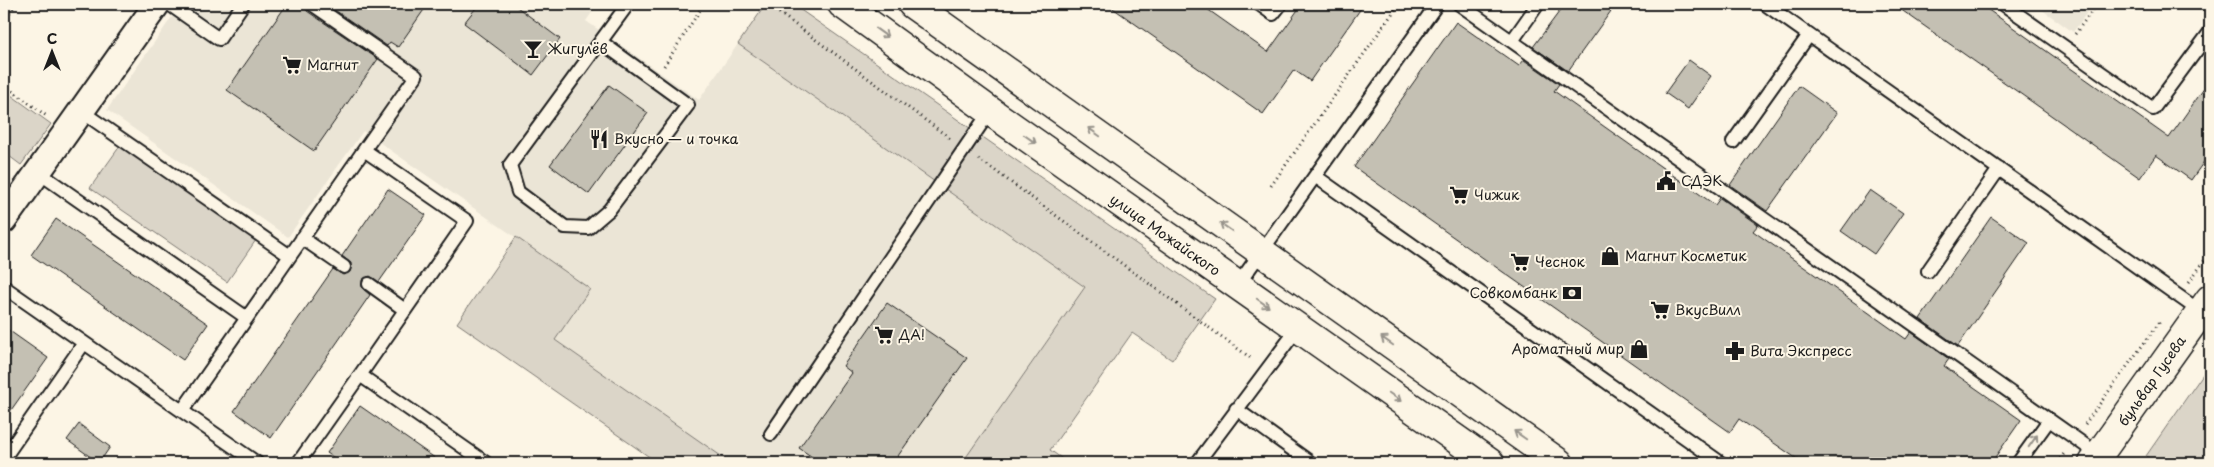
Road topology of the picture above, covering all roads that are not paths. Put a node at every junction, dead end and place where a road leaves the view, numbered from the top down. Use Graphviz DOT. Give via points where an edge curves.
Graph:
graph roads {
  1 [pos="157,4"];
  2 [pos="169,4"];
  3 [pos="243,4"];
  4 [pos="312,4"];
  5 [pos="628,4"];
  6 [pos="842,4"];
  7 [pos="912,4"];
  8 [pos="1259,4"];
  9 [pos="1281,4"];
  10 [pos="1437,4"];
  11 [pos="1459,4"];
  12 [pos="1538,4"];
  13 [pos="1765,4"];
  14 [pos="2002,4"];
  15 [pos="2210,32"];
  16 [pos="1809,35"];
  17 [pos="1512,41"];
  18 [pos="601,42"];
  19 [pos="990,111"];
  20 [pos="74,121"];
  21 [pos="1733,142"];
  22 [pos="364,150"];
  23 [pos="1999,169"];
  24 [pos="38,172"];
  25 [pos="1315,176"];
  26 [pos="4,220"];
  27 [pos="302,238"];
  28 [pos="1262,252"];
  29 [pos="290,256"];
  30 [pos="344,268"];
  31 [pos="1928,271"];
  32 [pos="369,284"];
  33 [pos="1237,286"];
  34 [pos="4,287"];
  35 [pos="2206,305"];
  36 [pos="405,310"];
  37 [pos="247,318"];
  38 [pos="1298,328"];
  39 [pos="84,343"];
  40 [pos="360,375"];
  41 [pos="1236,409"];
  42 [pos="182,411"];
  43 [pos="2049,420"];
  44 [pos="771,434"];
  45 [pos="4,458"];
  46 [pos="2096,459"];
  47 [pos="301,462"];
  48 [pos="257,463"];
  49 [pos="486,463"];
  50 [pos="1197,463"];
  51 [pos="1311,463"];
  52 [pos="1490,463"];
  53 [pos="1560,463"];
  54 [pos="1722,463"];
  55 [pos="2018,463"];
  1 -- 20 [label="street"];
  2 -- 3 [label="lane" via="219,39"];
  4 -- 22 [label="lane" via="416,76"];
  5 -- 18 [label="lane"];
  6 -- 19 [label="main road, улица Можайского, one-way"];
  28 -- 7 [label="main road, one-way"];
  8 -- 9 [label="lane" via="1274,14"];
  10 -- 25 [label="lane"];
  11 -- 17 [label="lane"];
  12 -- 17 [label="lane"];
  13 -- 16 [label="lane"];
  14 -- 15 [label="lane" via="2153,109"];
  16 -- 21 [label="lane"];
  16 -- 23 [label="lane"];
  17 -- 43 [label="lane"];
  18 -- 18 [label="lane" via="510,165 518,192 565,227 588,228 609,210 688,105"];
  19 -- 33 [label="main road, улица Можайского, one-way"];
  19 -- 44 [label="lane"];
  20 -- 24 [label="street"];
  20 -- 29 [label="lane"];
  22 -- 27 [label="lane"];
  22 -- 36 [label="lane" via="467,222"];
  23 -- 31 [label="lane"];
  23 -- 35 [label="lane" via="2179,296"];
  24 -- 26 [label="street"];
  24 -- 37 [label="lane"];
  25 -- 28 [label="lane"];
  25 -- 54 [label="lane"];
  27 -- 29 [label="lane"];
  27 -- 30 [label="lane"];
  28 -- 33 [label="lane"];
  53 -- 28 [label="main road, one-way"];
  29 -- 37 [label="lane"];
  32 -- 36 [label="lane"];
  33 -- 38 [label="main road, улица Можайского, one-way"];
  34 -- 39 [label="lane"];
  35 -- 46 [label="main road, бульвар Гусева"];
  36 -- 40 [label="lane"];
  37 -- 42 [label="lane"];
  38 -- 41 [label="lane"];
  38 -- 52 [label="main road, улица Можайского, one-way"];
  39 -- 42 [label="lane"];
  39 -- 45 [label="lane"];
  40 -- 47 [label="lane"];
  40 -- 49 [label="lane"];
  41 -- 50 [label="lane"];
  41 -- 51 [label="lane"];
  42 -- 48 [label="lane"];
  43 -- 46 [label="lane"];
  55 -- 43 [label="lane, one-way"];
}
